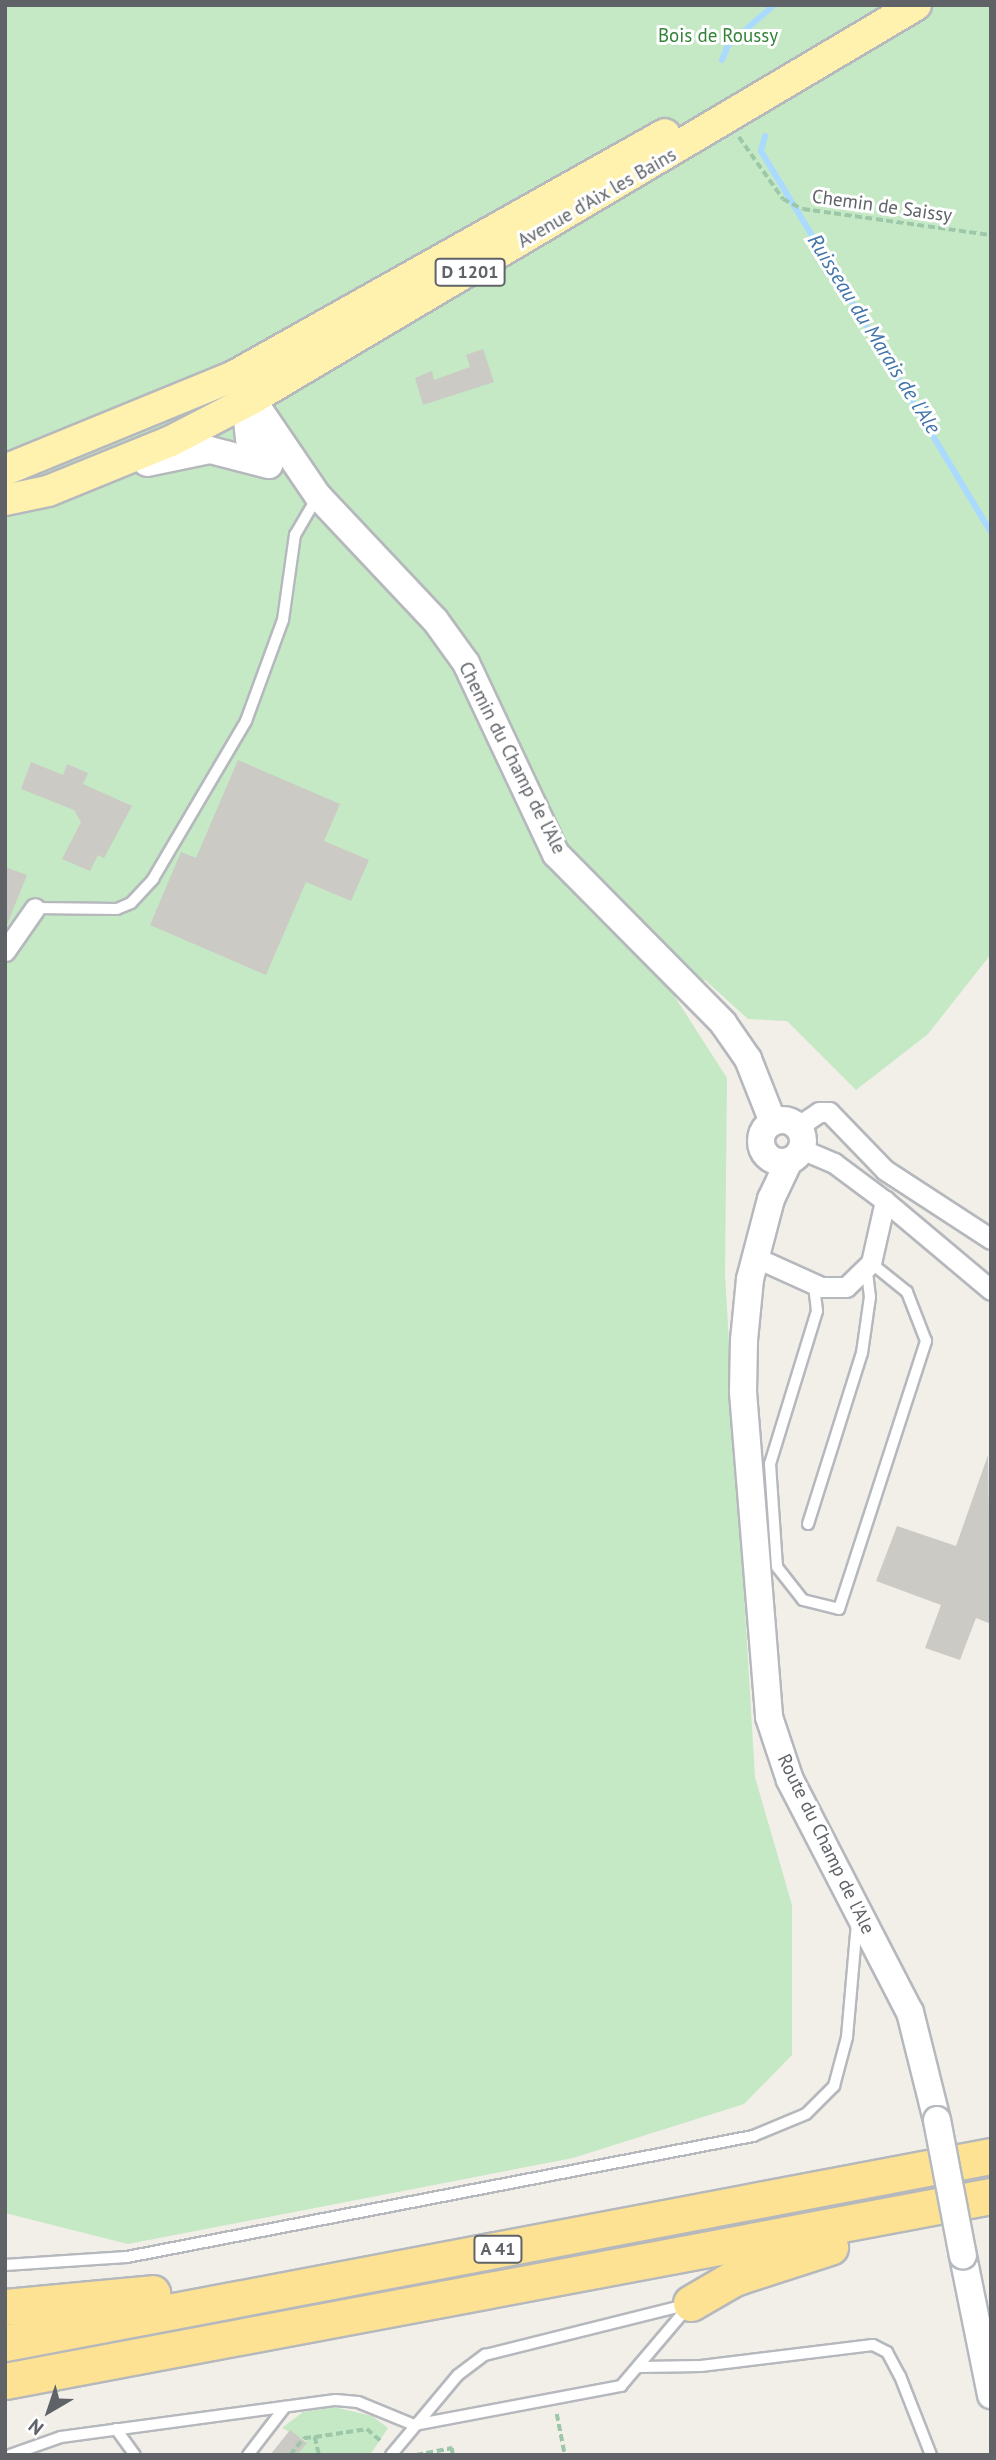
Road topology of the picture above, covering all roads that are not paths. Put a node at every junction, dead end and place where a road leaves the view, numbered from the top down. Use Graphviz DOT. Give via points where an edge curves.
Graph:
graph roads {
  1 [pos="891,5"];
  2 [pos="916,5"];
  3 [pos="431,268"];
  4 [pos="252,399"];
  5 [pos="269,464"];
  6 [pos="5,471"];
  7 [pos="48,491"];
  8 [pos="318,496"];
  9 [pos="5,500"];
  10 [pos="35,908"];
  11 [pos="5,951"];
  12 [pos="790,1140"];
  13 [pos="885,1200"];
  14 [pos="991,1239"];
  15 [pos="869,1267"];
  16 [pos="755,1269"];
  17 [pos="814,1284"];
  18 [pos="991,1290"];
  19 [pos="808,1524"];
  20 [pos="858,1908"];
  21 [pos="991,2156"];
  22 [pos="991,2196"];
  23 [pos="991,2210"];
  24 [pos="496,2249"];
  25 [pos="5,2265"];
  26 [pos="691,2303"];
  27 [pos="5,2307"];
  28 [pos="5,2343"];
  29 [pos="640,2367"];
  30 [pos="5,2381"];
  31 [pos="991,2395"];
  32 [pos="285,2407"];
  33 [pos="414,2426"];
  34 [pos="116,2429"];
  35 [pos="27,2452"];
  36 [pos="10,2455"];
  37 [pos="135,2455"];
  38 [pos="248,2455"];
  39 [pos="391,2455"];
  40 [pos="931,2455"];
  1 -- 3 [label="main road, Avenue d'Aix les Bains / D 1201"];
  2 -- 4 [label="main road, Avenue d'Aix les Bains / D 1201"];
  3 -- 4 [label="street" via="387,302 265,372"];
  3 -- 6 [label="main road, Avenue d'Aix les Bains / D 1201" via="234,376"];
  4 -- 5 [label="street" via="249,438"];
  4 -- 6 [label="main road" via="215,396 69,456"];
  4 -- 7 [label="main road, Avenue d'Aix les Bains / D 1201" via="171,441"];
  4 -- 8 [label="street"];
  5 -- 7 [label="street" via="238,454 185,452"];
  5 -- 8 [label="street"];
  7 -- 9 [label="main road, Avenue d'Aix les Bains / D 1201"];
  8 -- 10 [label="lane" via="295,535 283,620 246,721 153,878 131,903 117,909"];
  8 -- 12 [label="street, Chemin du Champ de l'Ale" via="435,620 466,663 556,854 723,1023 748,1059"];
  10 -- 11 [label="street"];
  12 -- 13 [label="street" via="834,1163"];
  12 -- 14 [label="street" via="819,1112 829,1112 885,1170"];
  12 -- 16 [label="street, Route du Champ de l'Ale"];
  12 -- 16 [label="street, Route du Champ de l'Ale" via="761,1136 764,1152 747,1266"];
  13 -- 15 [label="street"];
  13 -- 18 [label="street"];
  15 -- 17 [label="street" via="837,1289"];
  15 -- 17 [label="lane" via="907,1292 926,1340 839,1609 803,1600 777,1567 771,1456 817,1311"];
  15 -- 19 [label="lane" via="862,1353"];
  16 -- 17 [label="street"];
  16 -- 20 [label="street, Route du Champ de l'Ale" via="743,1392 769,1717 790,1780"];
  20 -- 25 [label="lane" via="841,2069 824,2101 785,2123 753,2136 127,2257"];
  20 -- 31 [label="street, Route du Champ de l'Ale, bridge" via="910,2012 937,2120"];
  21 -- 24 [label="highway, A 41"];
  22 -- 30 [label="highway, A 41"];
  23 -- 26 [label="highway" via="798,2255 734,2278"];
  24 -- 27 [label="highway"];
  24 -- 28 [label="highway, A 41"];
  26 -- 29 [label="lane"];
  26 -- 33 [label="lane" via="658,2317 498,2349 458,2375"];
  29 -- 33 [label="lane" via="621,2386"];
  29 -- 40 [label="lane" via="701,2366 873,2345 887,2352 901,2376"];
  32 -- 33 [label="lane" via="358,2402"];
  32 -- 34 [label="lane"];
  32 -- 38 [label="lane"];
  33 -- 39 [label="lane"];
  34 -- 35 [label="lane"];
  34 -- 37 [label="lane"];
  35 -- 36 [label="lane"];
}
